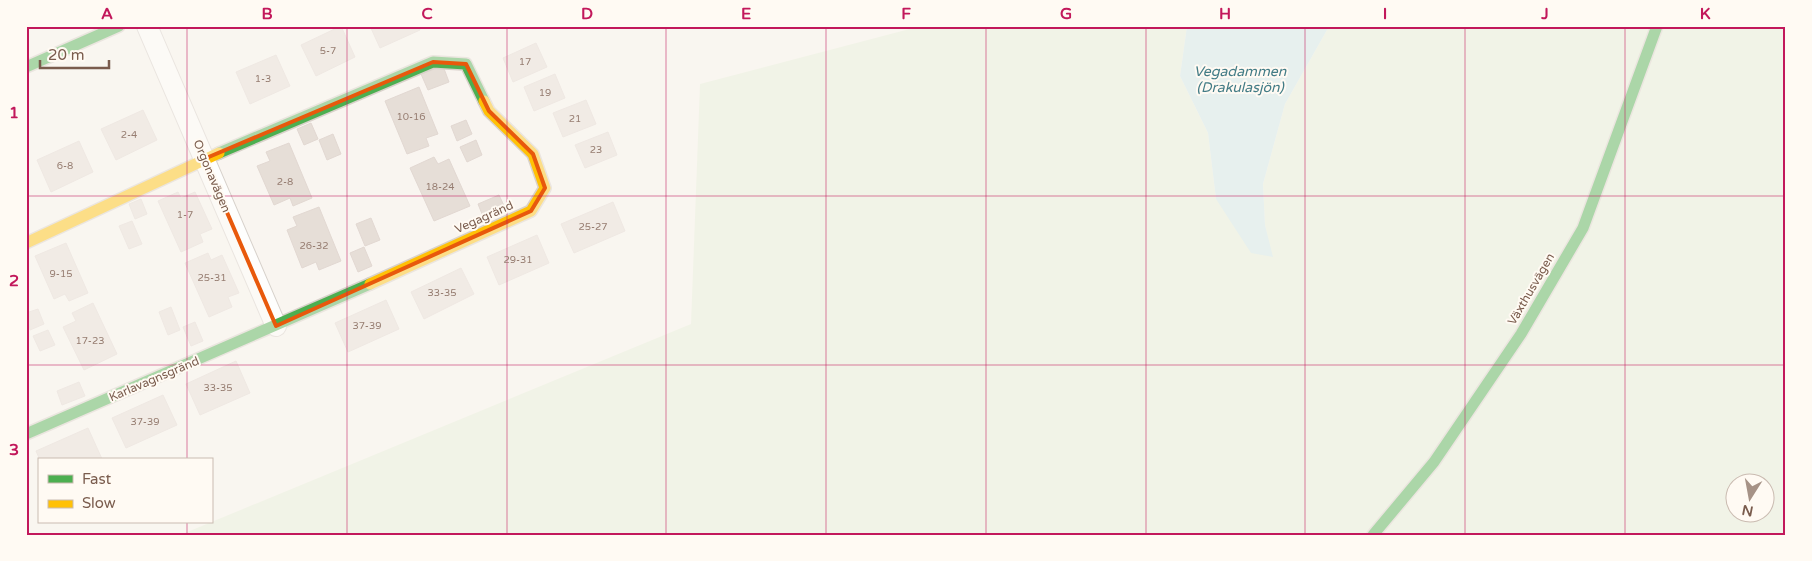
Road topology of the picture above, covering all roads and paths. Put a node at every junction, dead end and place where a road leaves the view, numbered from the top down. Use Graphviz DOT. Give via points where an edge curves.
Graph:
graph roads {
  1 [pos="119,26"];
  2 [pos="147,26"];
  3 [pos="1657,26"];
  4 [pos="26,67"];
  5 [pos="204,159"];
  6 [pos="26,243"];
  7 [pos="276,326"];
  8 [pos="28,428"];
  9 [pos="1373,535"];
  1 -- 4 [label="street"];
  2 -- 5 [label="street, Orgonavägen"];
  3 -- 9 [label="street, Växthusvägen" via="1583,228 1521,334 1434,462"];
  5 -- 6 [label="street"];
  5 -- 7 [label="street, Orgonavägen"];
  5 -- 7 [label="street, Vegagränd" via="433,62 466,64 489,111 533,154 545,188 531,211"];
  7 -- 8 [label="street, Karlavagnsgränd"];
}
